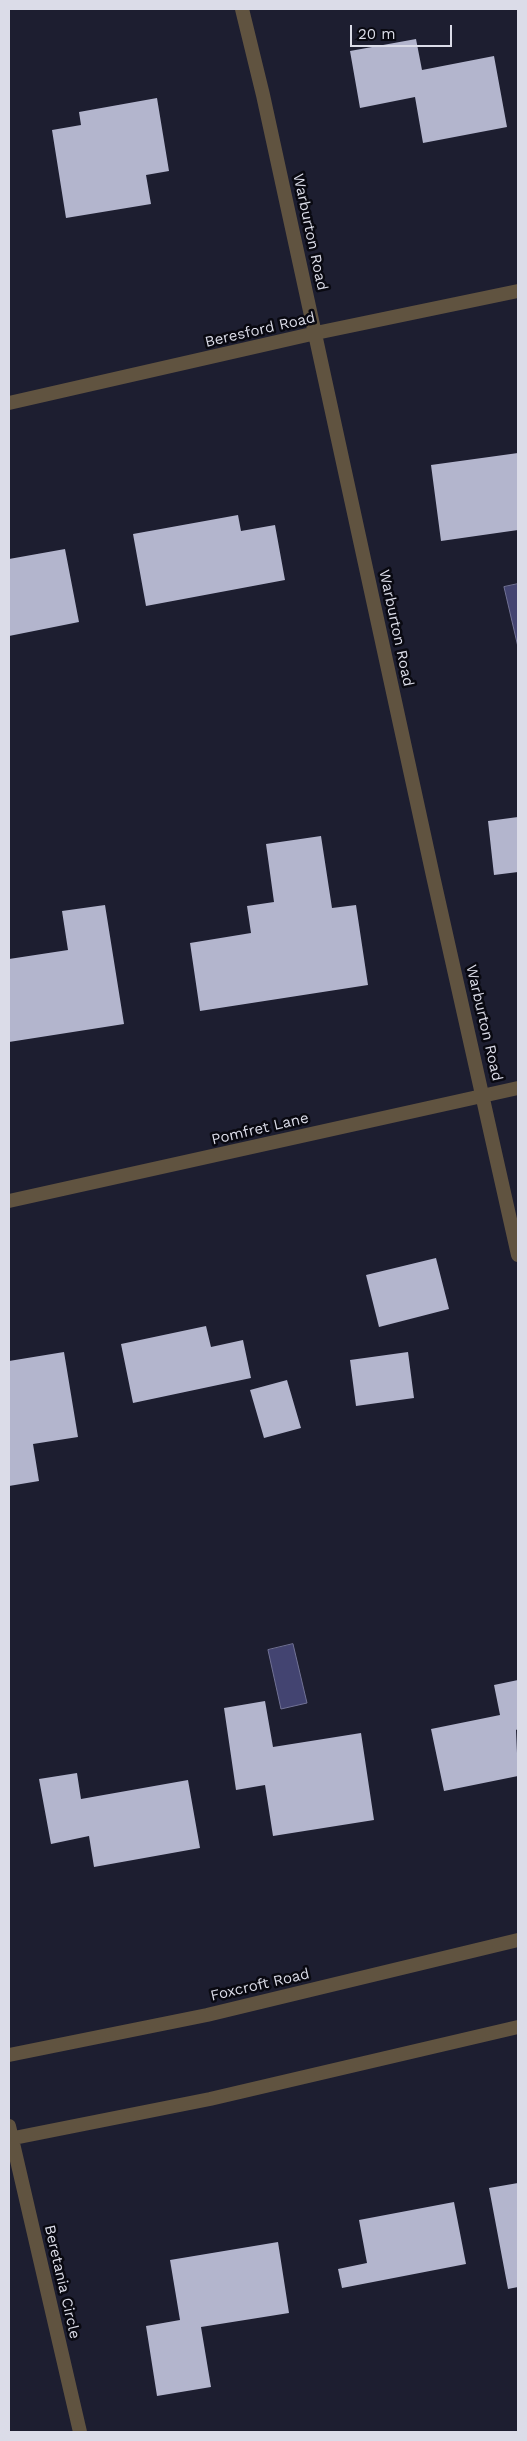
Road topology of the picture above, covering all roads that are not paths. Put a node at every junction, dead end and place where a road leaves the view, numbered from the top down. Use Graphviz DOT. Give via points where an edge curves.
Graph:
graph roads {
  1 [pos="242,9"];
  2 [pos="518,291"];
  3 [pos="316,333"];
  4 [pos="9,403"];
  5 [pos="518,1088"];
  6 [pos="484,1096"];
  7 [pos="9,1201"];
  8 [pos="518,1255"];
  9 [pos="518,1940"];
  10 [pos="518,2027"];
  11 [pos="9,2055"];
  12 [pos="10,2135"];
  13 [pos="80,2432"];
  1 -- 3 [label="street, Warburton Road"];
  2 -- 3 [label="street, Beresford Road"];
  3 -- 4 [label="street, Beresford Road"];
  3 -- 6 [label="street, Warburton Road"];
  5 -- 6 [label="street, Pomfret Lane"];
  6 -- 7 [label="street, Pomfret Lane"];
  6 -- 8 [label="street, Warburton Road"];
  9 -- 11 [label="street, Foxcroft Road" via="216,2012"];
  10 -- 12 [label="street" via="210,2098"];
  12 -- 13 [label="street, Beretania Circle"];
}
